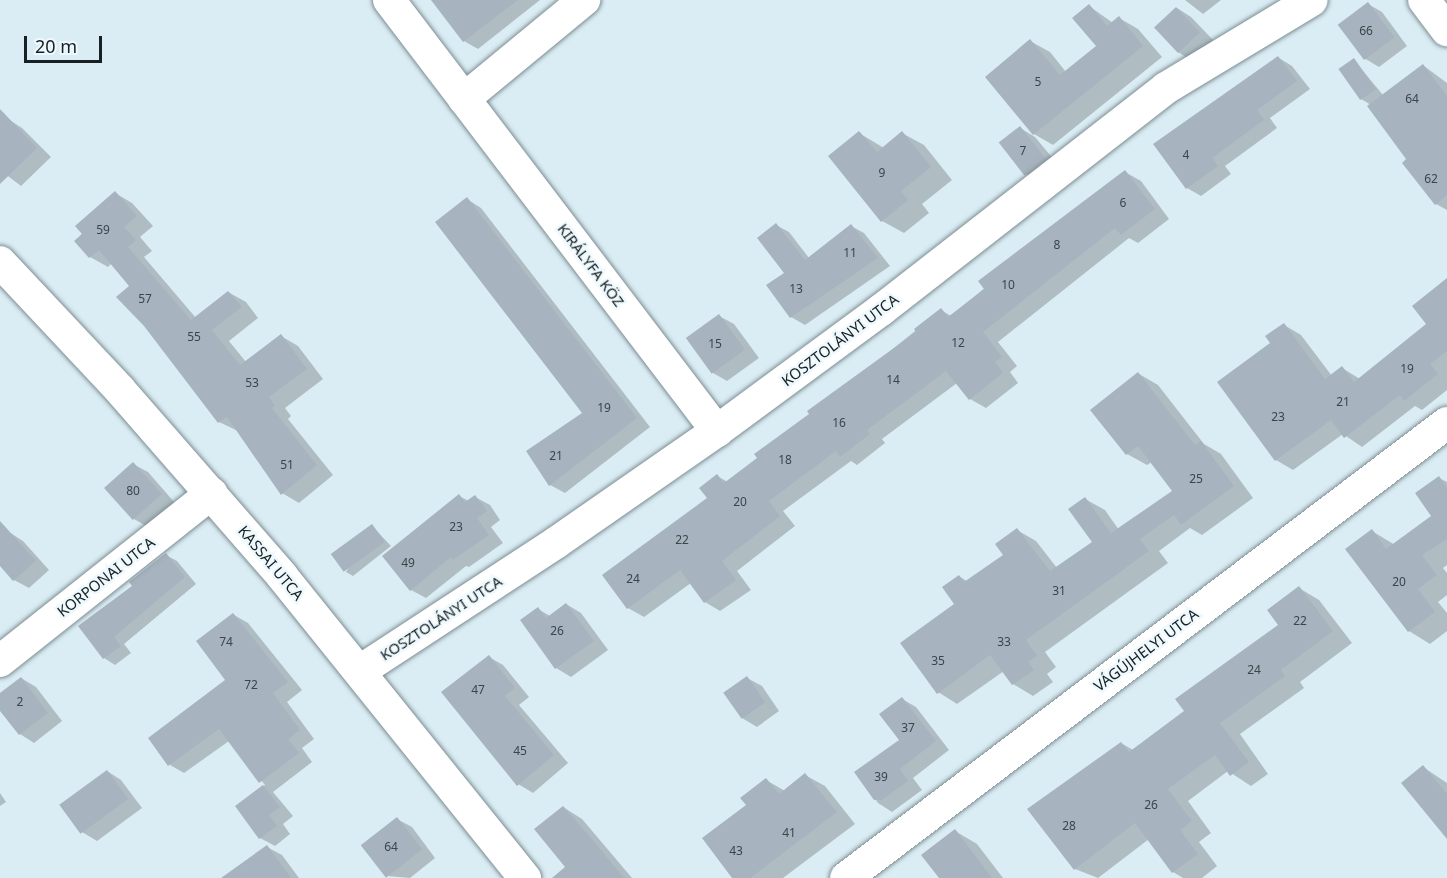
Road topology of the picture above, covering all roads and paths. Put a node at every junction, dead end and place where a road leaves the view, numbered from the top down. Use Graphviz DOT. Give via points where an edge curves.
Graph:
graph roads {
  1 [pos="389,0"];
  2 [pos="584,0"];
  3 [pos="1312,0"];
  4 [pos="1424,0"];
  5 [pos="1447,30"];
  6 [pos="464,99"];
  7 [pos="0,262"];
  8 [pos="1447,423"];
  9 [pos="717,431"];
  10 [pos="212,493"];
  11 [pos="0,661"];
  12 [pos="360,671"];
  13 [pos="525,878"];
  14 [pos="846,878"];
  1 -- 6 [label="street, KIRÁLYFA KÖZ"];
  2 -- 6 [label="street"];
  3 -- 9 [label="street, KOSZTOLÁNYI UTCA" via="1166,88 881,310"];
  4 -- 5 [label="street"];
  6 -- 9 [label="street, KIRÁLYFA KÖZ"];
  7 -- 10 [label="street, KASSAI UTCA"];
  8 -- 14 [label="street, VÁGÚJHELYI UTCA"];
  9 -- 12 [label="street, KOSZTOLÁNYI UTCA"];
  10 -- 11 [label="street, KORPONAI UTCA"];
  10 -- 12 [label="street, KASSAI UTCA"];
  12 -- 13 [label="street, KASSAI UTCA"];
}
